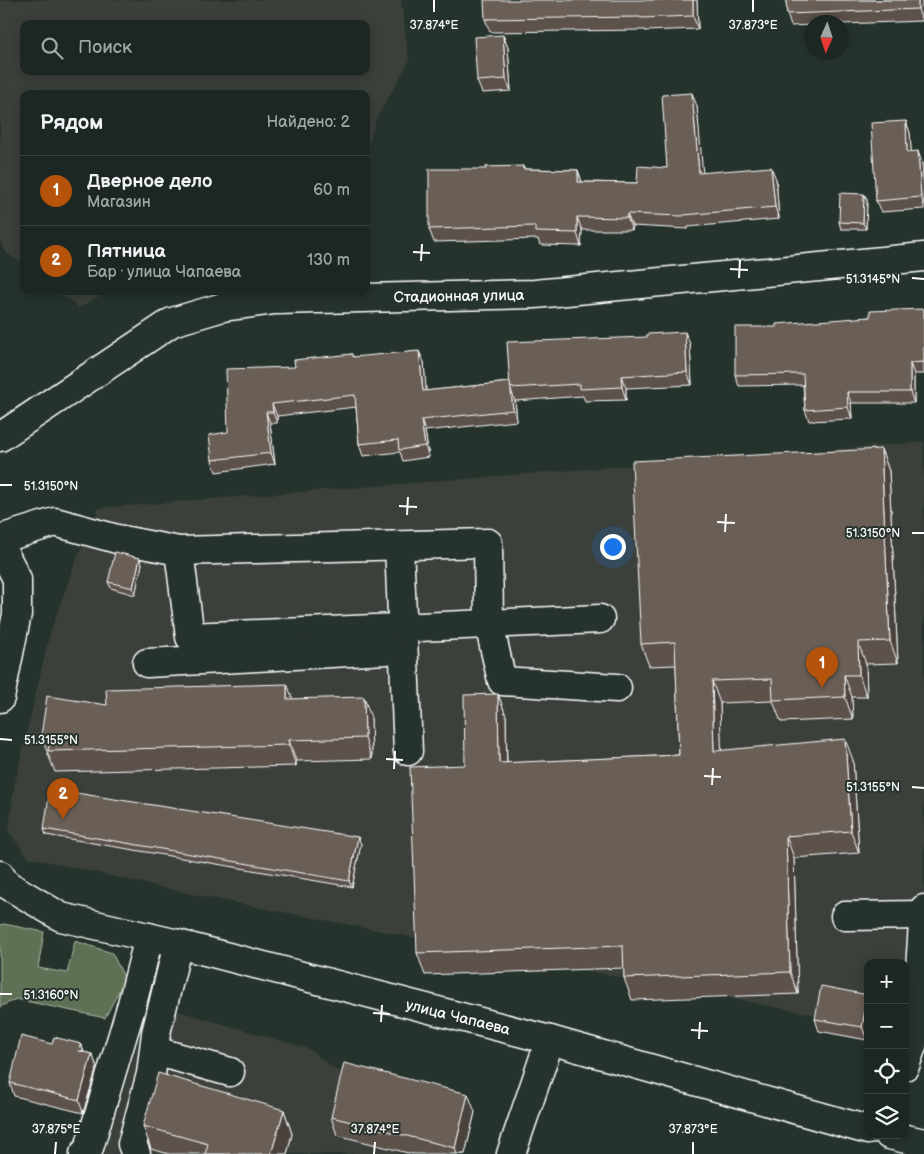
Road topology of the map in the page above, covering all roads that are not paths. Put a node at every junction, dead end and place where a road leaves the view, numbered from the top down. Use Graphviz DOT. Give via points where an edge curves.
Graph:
graph roads {
  1 [pos="924,257"];
  2 [pos="0,437"];
  3 [pos="0,539"];
  4 [pos="0,545"];
  5 [pos="399,546"];
  6 [pos="179,551"];
  7 [pos="600,619"];
  8 [pos="489,624"];
  9 [pos="395,640"];
  10 [pos="192,649"];
  11 [pos="147,663"];
  12 [pos="616,688"];
  13 [pos="0,698"];
  14 [pos="408,751"];
  15 [pos="2,882"];
  16 [pos="923,912"];
  17 [pos="845,916"];
  18 [pos="149,937"];
  19 [pos="178,944"];
  20 [pos="550,1040"];
  21 [pos="155,1051"];
  22 [pos="909,1054"];
  23 [pos="230,1072"];
  24 [pos="864,1129"];
  25 [pos="906,1139"];
  26 [pos="924,1143"];
  27 [pos="84,1154"];
  28 [pos="136,1154"];
  29 [pos="510,1154"];
  1 -- 2 [label="street, Стадионная улица" via="535,294 275,300 223,307 172,322"];
  3 -- 6 [label="street" via="55,522"];
  4 -- 13 [label="street" via="17,579 17,614"];
  5 -- 6 [label="street"];
  5 -- 8 [label="street" via="488,543"];
  5 -- 9 [label="street"];
  6 -- 10 [label="street"];
  7 -- 8 [label="street"];
  8 -- 9 [label="street"];
  8 -- 12 [label="street" via="502,680"];
  9 -- 10 [label="street"];
  9 -- 14 [label="street"];
  10 -- 11 [label="street"];
  15 -- 18 [label="street, улица Чапаева" via="60,917"];
  16 -- 17 [label="street"];
  16 -- 22 [label="street" via="917,1013"];
  18 -- 19 [label="street, улица Чапаева"];
  18 -- 27 [label="street" via="89,1148"];
  19 -- 20 [label="street, улица Чапаева"];
  19 -- 21 [label="street" via="156,1033"];
  20 -- 24 [label="street, улица Чапаева"];
  20 -- 29 [label="street"];
  21 -- 23 [label="street"];
  21 -- 28 [label="street" via="132,1144"];
  25 -- 26 [label="street"];
}
